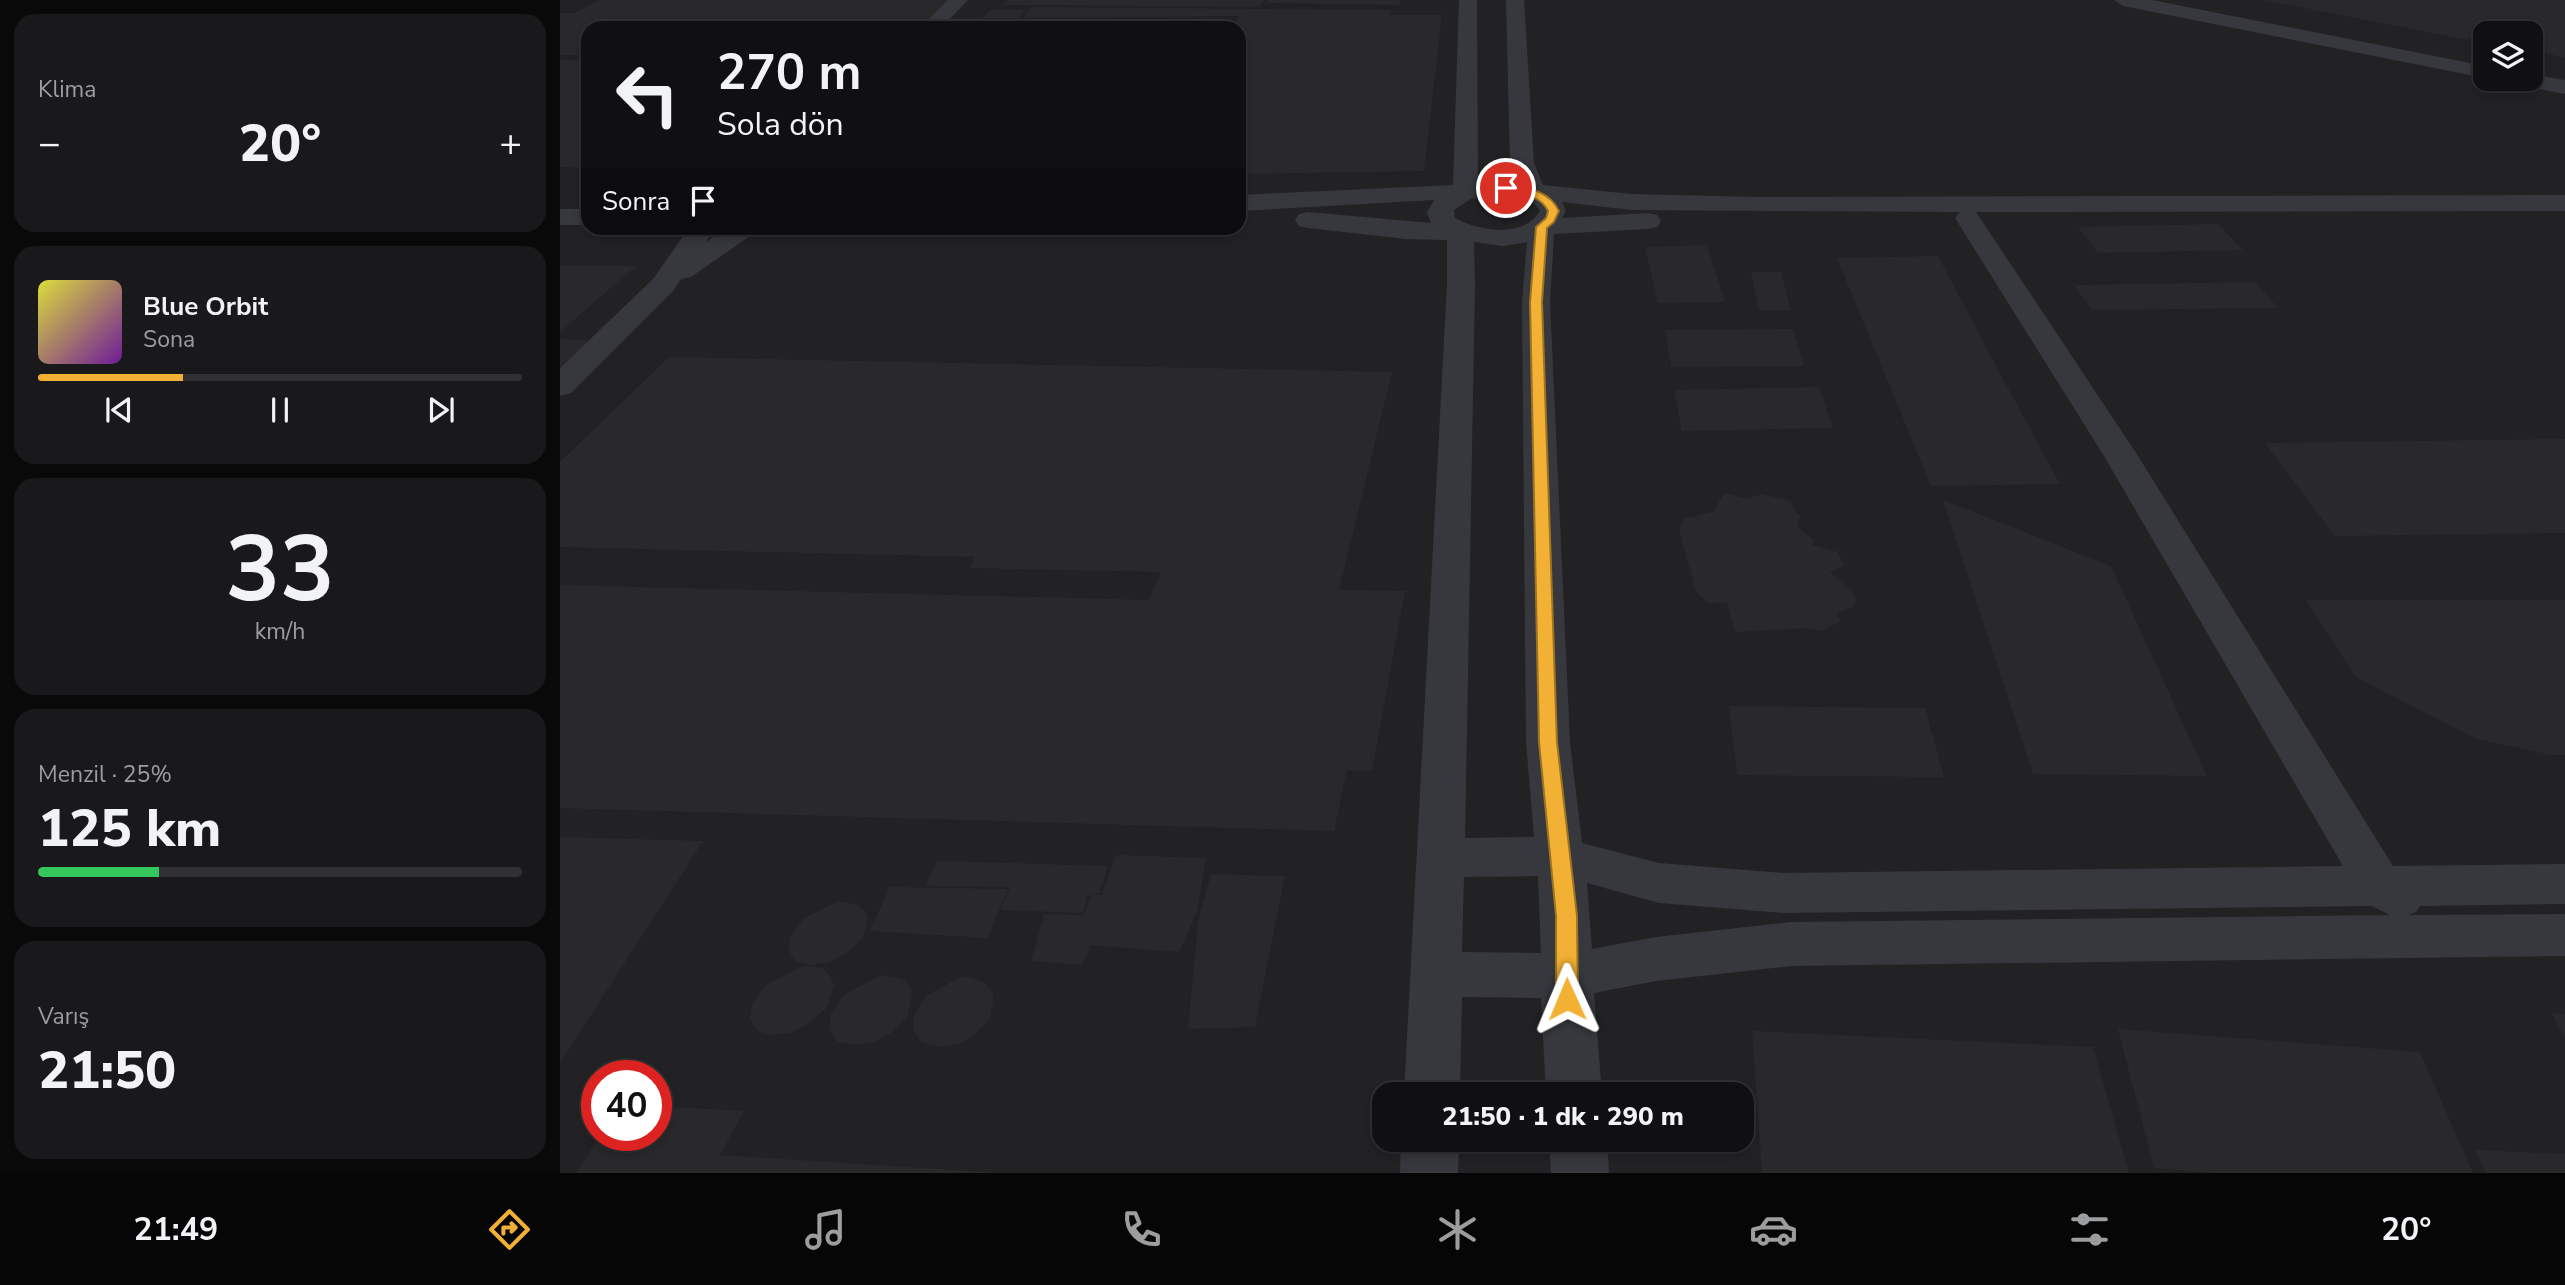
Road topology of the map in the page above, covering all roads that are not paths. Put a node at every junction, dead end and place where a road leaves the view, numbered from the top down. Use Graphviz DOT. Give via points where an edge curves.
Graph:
graph roads {
  1 [pos="959,0"];
  2 [pos="1468,0"];
  3 [pos="1515,0"];
  4 [pos="2123,0"];
  5 [pos="2158,0"];
  6 [pos="937,21"];
  7 [pos="2473,61"];
  8 [pos="2473,70"];
  9 [pos="2543,75"];
  10 [pos="2565,79"];
  11 [pos="2543,83"];
  12 [pos="2565,87"];
  13 [pos="1465,192"];
  14 [pos="1246,203"];
  15 [pos="2565,203"];
  16 [pos="560,205"];
  17 [pos="581,205"];
  18 [pos="1538,210"];
  19 [pos="560,217"];
  20 [pos="581,217"];
  21 [pos="1968,218"];
  22 [pos="2565,218"];
  23 [pos="1246,220"];
  24 [pos="1460,232"];
  25 [pos="697,235"];
  26 [pos="734,235"];
  27 [pos="663,285"];
  28 [pos="560,386"];
  29 [pos="1560,856"];
  30 [pos="1439,858"];
  31 [pos="2565,884"];
  32 [pos="2380,886"];
  33 [pos="2565,935"];
  34 [pos="2460,936"];
  35 [pos="1436,974"];
  36 [pos="1567,976"];
  37 [pos="1432,1082"];
  38 [pos="1573,1082"];
  39 [pos="1430,1152"];
  40 [pos="1578,1152"];
  41 [pos="1429,1173"];
  42 [pos="1580,1173"];
  1 -- 6 [label="street"];
  2 -- 13 [label="street"];
  3 -- 18 [label="street" via="1522,163"];
  4 -- 8 [label="street"];
  5 -- 7 [label="street"];
  9 -- 10 [label="street"];
  11 -- 12 [label="street"];
  13 -- 14 [label="street"];
  13 -- 18 [label="street" via="1506,188"];
  13 -- 24 [label="street" via="1451,198 1440,213 1443,222"];
  15 -- 18 [label="street" via="1631,202"];
  16 -- 17 [label="street"];
  18 -- 21 [label="street" via="1680,219"];
  18 -- 24 [label="street" via="1525,234 1498,237"];
  18 -- 29 [label="street" via="1536,302 1548,742"];
  19 -- 20 [label="street"];
  21 -- 22 [label="street"];
  21 -- 32 [label="street" via="2121,456"];
  23 -- 24 [label="street" via="1317,220 1406,231"];
  24 -- 30 [label="street"];
  25 -- 27 [label="street"];
  26 -- 27 [label="street"];
  27 -- 28 [label="street"];
  29 -- 30 [label="street"];
  29 -- 32 [label="street" via="1659,883 1783,893"];
  29 -- 36 [label="street"];
  30 -- 35 [label="street"];
  31 -- 32 [label="street"];
  32 -- 34 [label="street"];
  33 -- 34 [label="street"];
  34 -- 36 [label="street" via="1792,944 1656,959"];
  35 -- 36 [label="street"];
  35 -- 37 [label="street"];
  36 -- 38 [label="street"];
  39 -- 41 [label="street"];
  40 -- 42 [label="street"];
}
